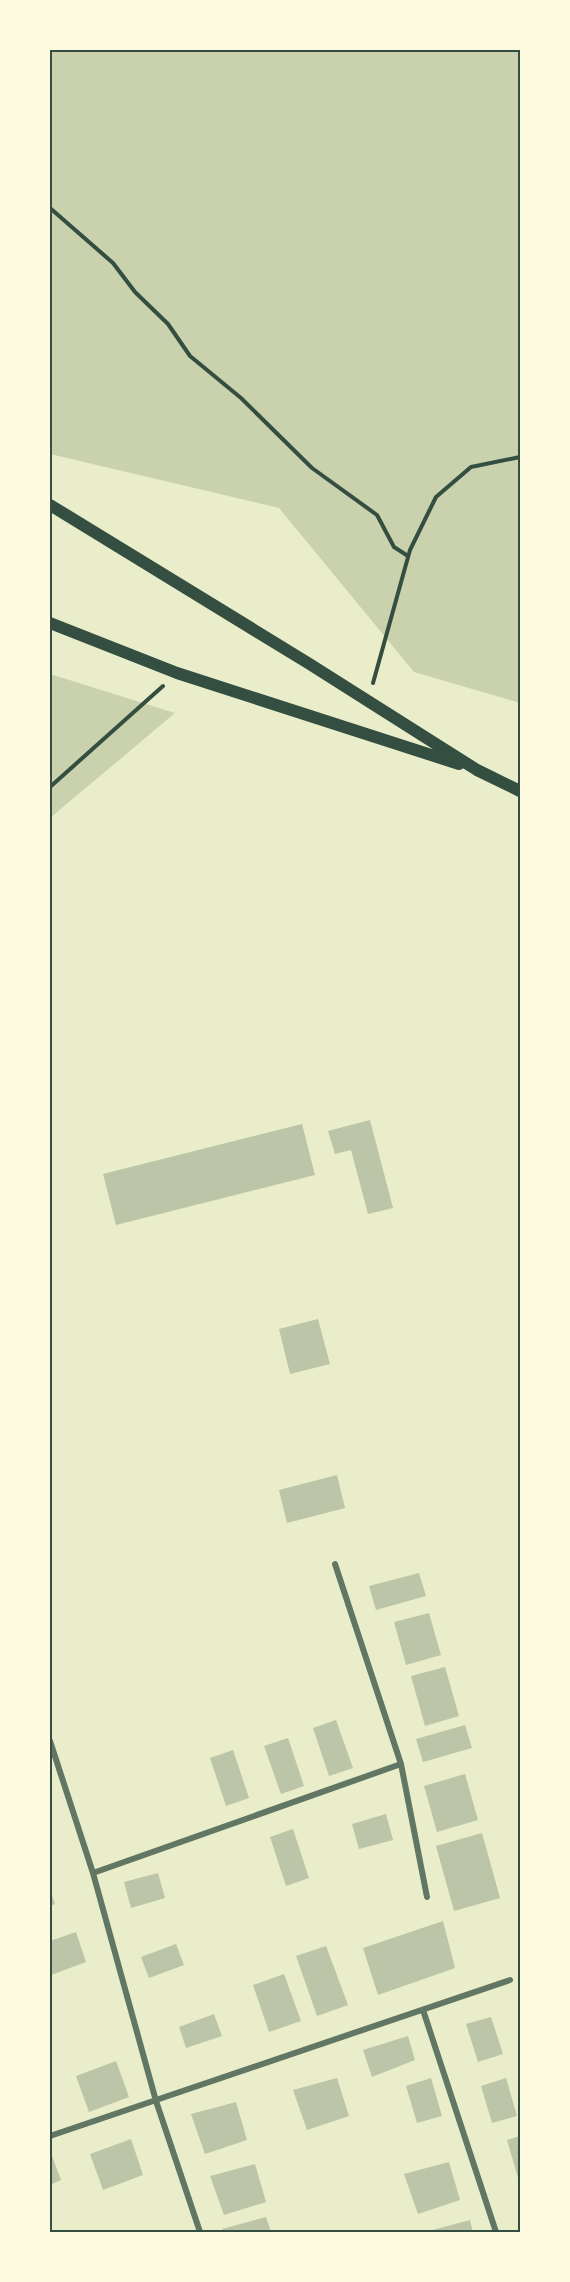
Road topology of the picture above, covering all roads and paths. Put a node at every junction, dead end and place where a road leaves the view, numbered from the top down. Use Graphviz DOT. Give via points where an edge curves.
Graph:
graph roads {
  1 [pos="50,208"];
  2 [pos="520,457"];
  3 [pos="50,505"];
  4 [pos="408,556"];
  5 [pos="50,623"];
  6 [pos="177,673"];
  7 [pos="368,701"];
  8 [pos="477,770"];
  9 [pos="50,787"];
  10 [pos="520,791"];
  11 [pos="336,1564"];
  12 [pos="50,1741"];
  13 [pos="401,1764"];
  14 [pos="93,1873"];
  15 [pos="427,1897"];
  16 [pos="510,1980"];
  17 [pos="423,2010"];
  18 [pos="156,2101"];
  19 [pos="50,2136"];
  20 [pos="200,2232"];
  21 [pos="496,2232"];
  1 -- 4 [label="path" via="113,263 135,292 168,324 190,357 241,398 312,468 377,515 394,547"];
  2 -- 4 [label="path" via="471,467 436,497"];
  3 -- 7 [label="main road"];
  4 -- 7 [label="path"];
  5 -- 6 [label="main road"];
  6 -- 8 [label="main road"];
  6 -- 9 [label="path"];
  7 -- 8 [label="main road"];
  8 -- 10 [label="main road"];
  11 -- 13 [label="street"];
  12 -- 14 [label="street"];
  13 -- 14 [label="street"];
  13 -- 15 [label="street"];
  14 -- 18 [label="street"];
  16 -- 17 [label="street"];
  17 -- 18 [label="street"];
  17 -- 21 [label="street"];
  18 -- 19 [label="street"];
  18 -- 20 [label="street"];
}
